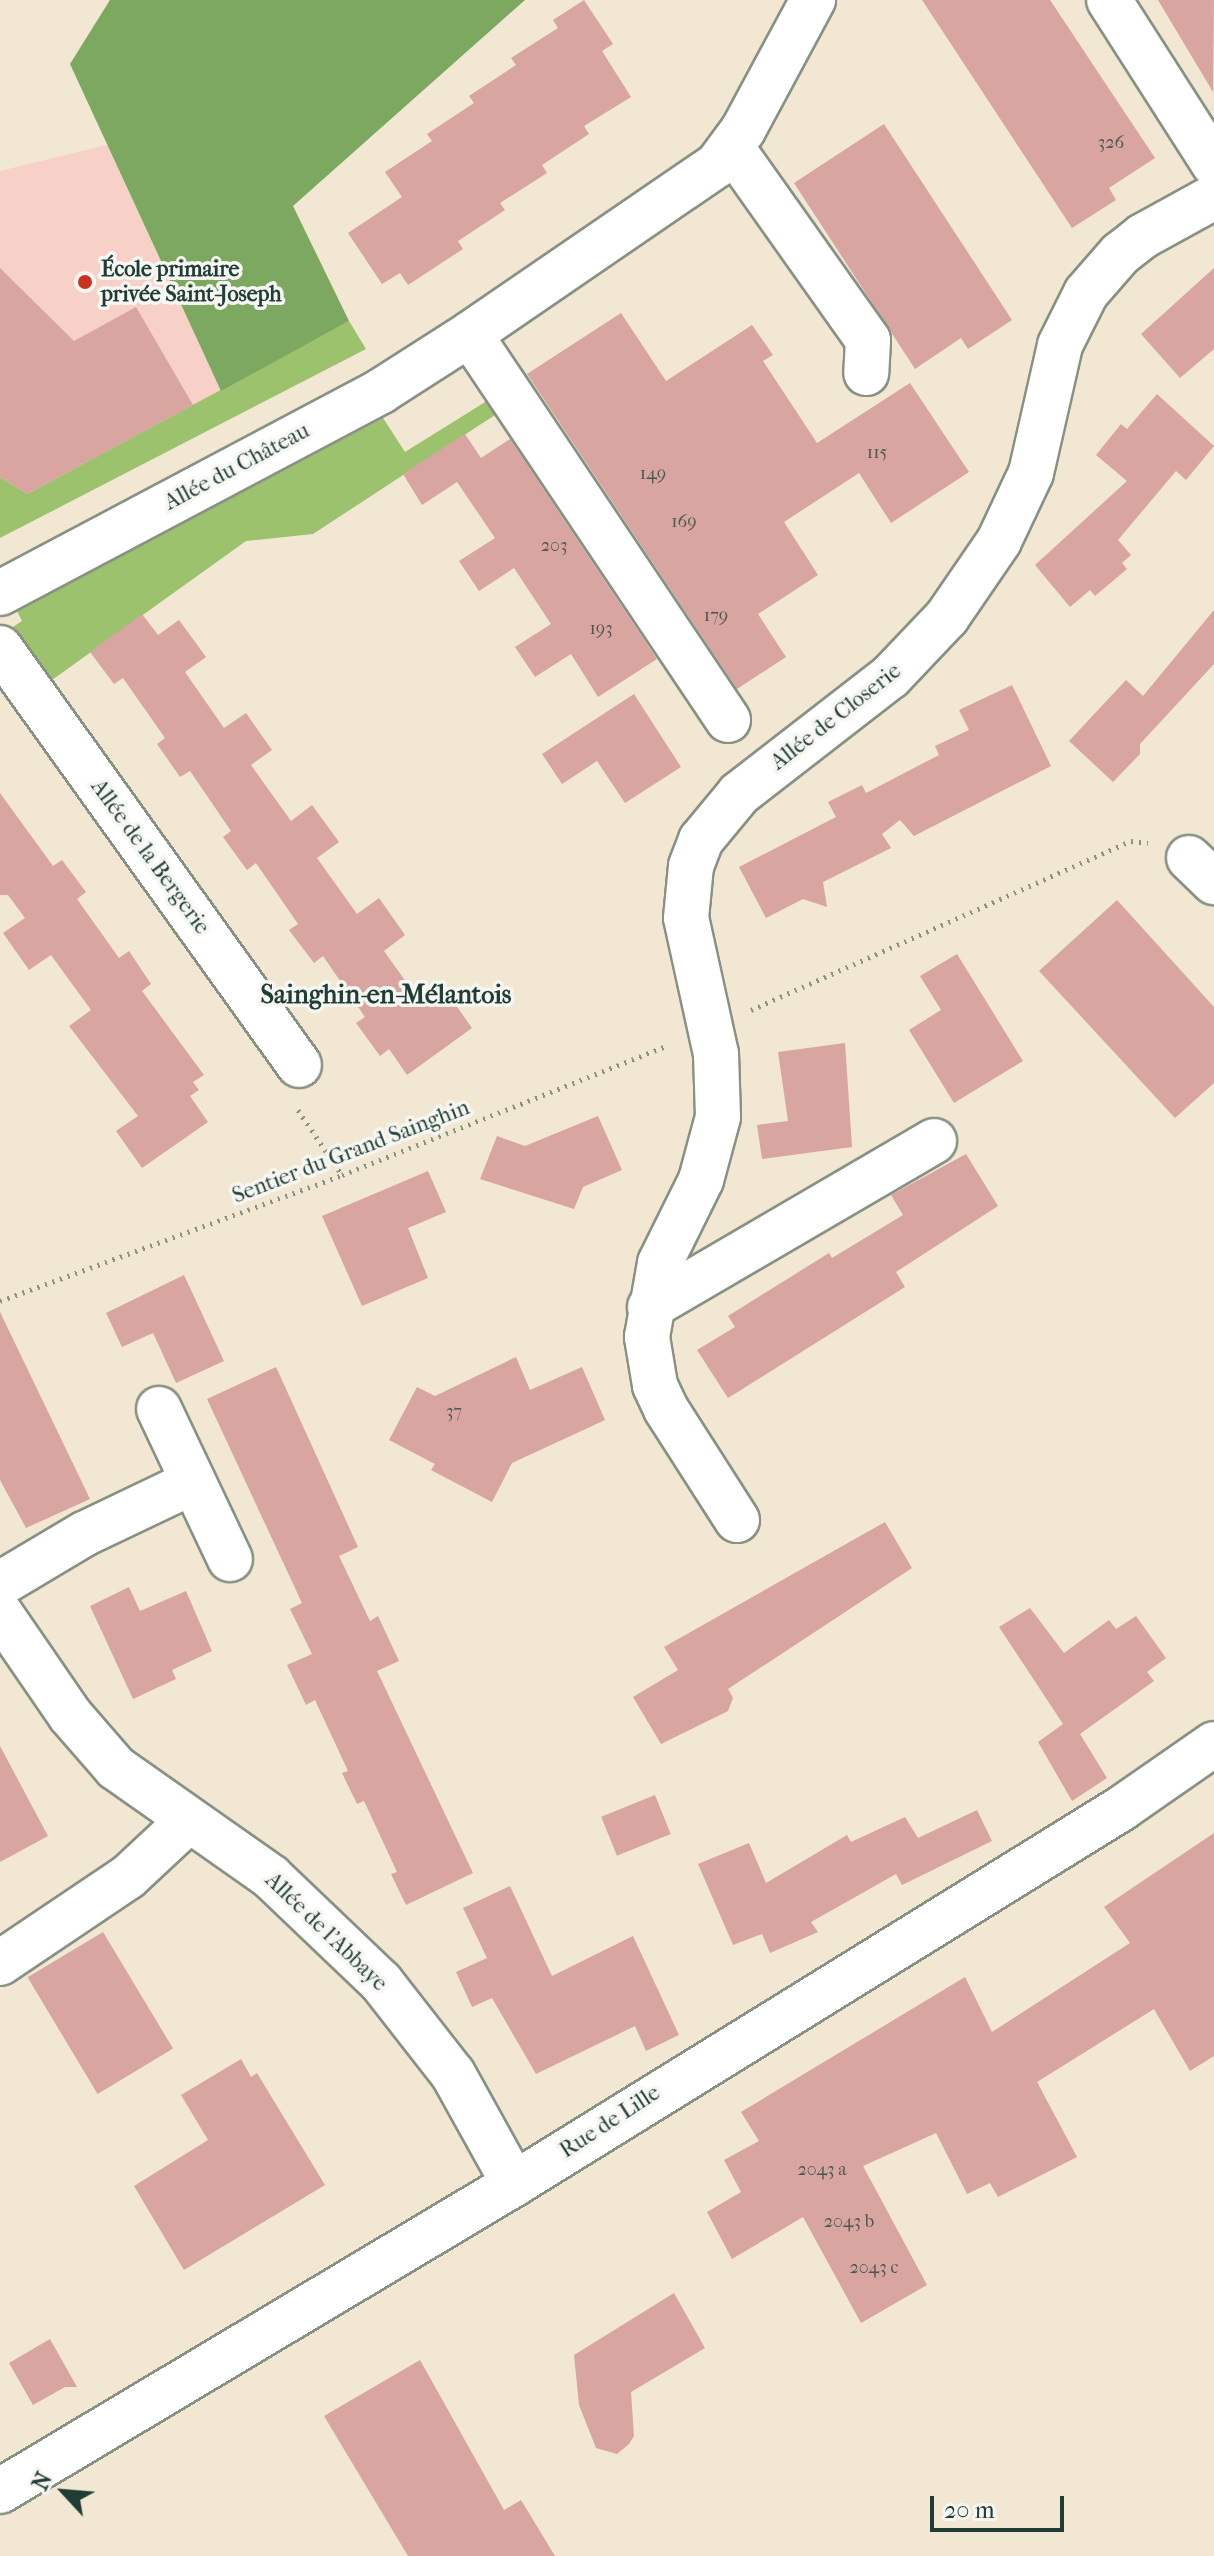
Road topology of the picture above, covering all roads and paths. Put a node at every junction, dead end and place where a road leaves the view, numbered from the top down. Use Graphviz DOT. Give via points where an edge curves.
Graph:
graph roads {
  1 [pos="813,0"];
  2 [pos="1109,0"];
  3 [pos="732,148"];
  4 [pos="1214,164"];
  5 [pos="1214,197"];
  6 [pos="470,334"];
  7 [pos="866,373"];
  8 [pos="0,593"];
  9 [pos="0,648"];
  10 [pos="728,720"];
  11 [pos="1201,870"];
  12 [pos="711,1028"];
  13 [pos="299,1065"];
  14 [pos="934,1141"];
  15 [pos="342,1175"];
  16 [pos="0,1301"];
  17 [pos="650,1307"];
  18 [pos="159,1409"];
  19 [pos="193,1482"];
  20 [pos="737,1520"];
  21 [pos="230,1559"];
  22 [pos="0,1584"];
  23 [pos="0,1613"];
  24 [pos="1214,1744"];
  25 [pos="187,1822"];
  26 [pos="0,1963"];
  27 [pos="514,2184"];
  28 [pos="0,2491"];
  1 -- 3 [label="street, Allée du Château"];
  2 -- 4 [label="street"];
  3 -- 6 [label="street, Allée du Château" via="689,187"];
  3 -- 7 [label="street" via="868,340"];
  5 -- 12 [label="street, Allée de Closerie" via="1143,236 1086,293 1060,345 1040,445 1022,494 999,541 947,617 890,677 739,794 701,840 685,891 686,918"];
  6 -- 8 [label="street, Allée du Château" via="381,391"];
  6 -- 10 [label="street"];
  9 -- 13 [label="street, Allée de la Bergerie"];
  11 -- 12 [label="path, Sentier du Grand Sainghin" via="1163,845 1131,841"];
  12 -- 15 [label="path, Sentier du Grand Sainghin"];
  12 -- 17 [label="street, Allée de Closerie" via="719,1084 712,1147 660,1263"];
  13 -- 15 [label="path" via="290,1098"];
  14 -- 17 [label="street"];
  15 -- 16 [label="path, Sentier du Grand Sainghin"];
  17 -- 20 [label="street, Allée de Closerie" via="647,1337 655,1385"];
  18 -- 19 [label="street"];
  19 -- 21 [label="street"];
  19 -- 22 [label="street" via="84,1534"];
  23 -- 25 [label="street, Allée de l'Abbaye" via="93,1744"];
  24 -- 27 [label="street, Rue de Lille" via="1122,1808"];
  25 -- 26 [label="street" via="117,1886"];
  25 -- 27 [label="street, Allée de l'Abbaye" via="271,1877 381,1982 453,2074"];
  27 -- 28 [label="street, Rue de Lille"];
}
